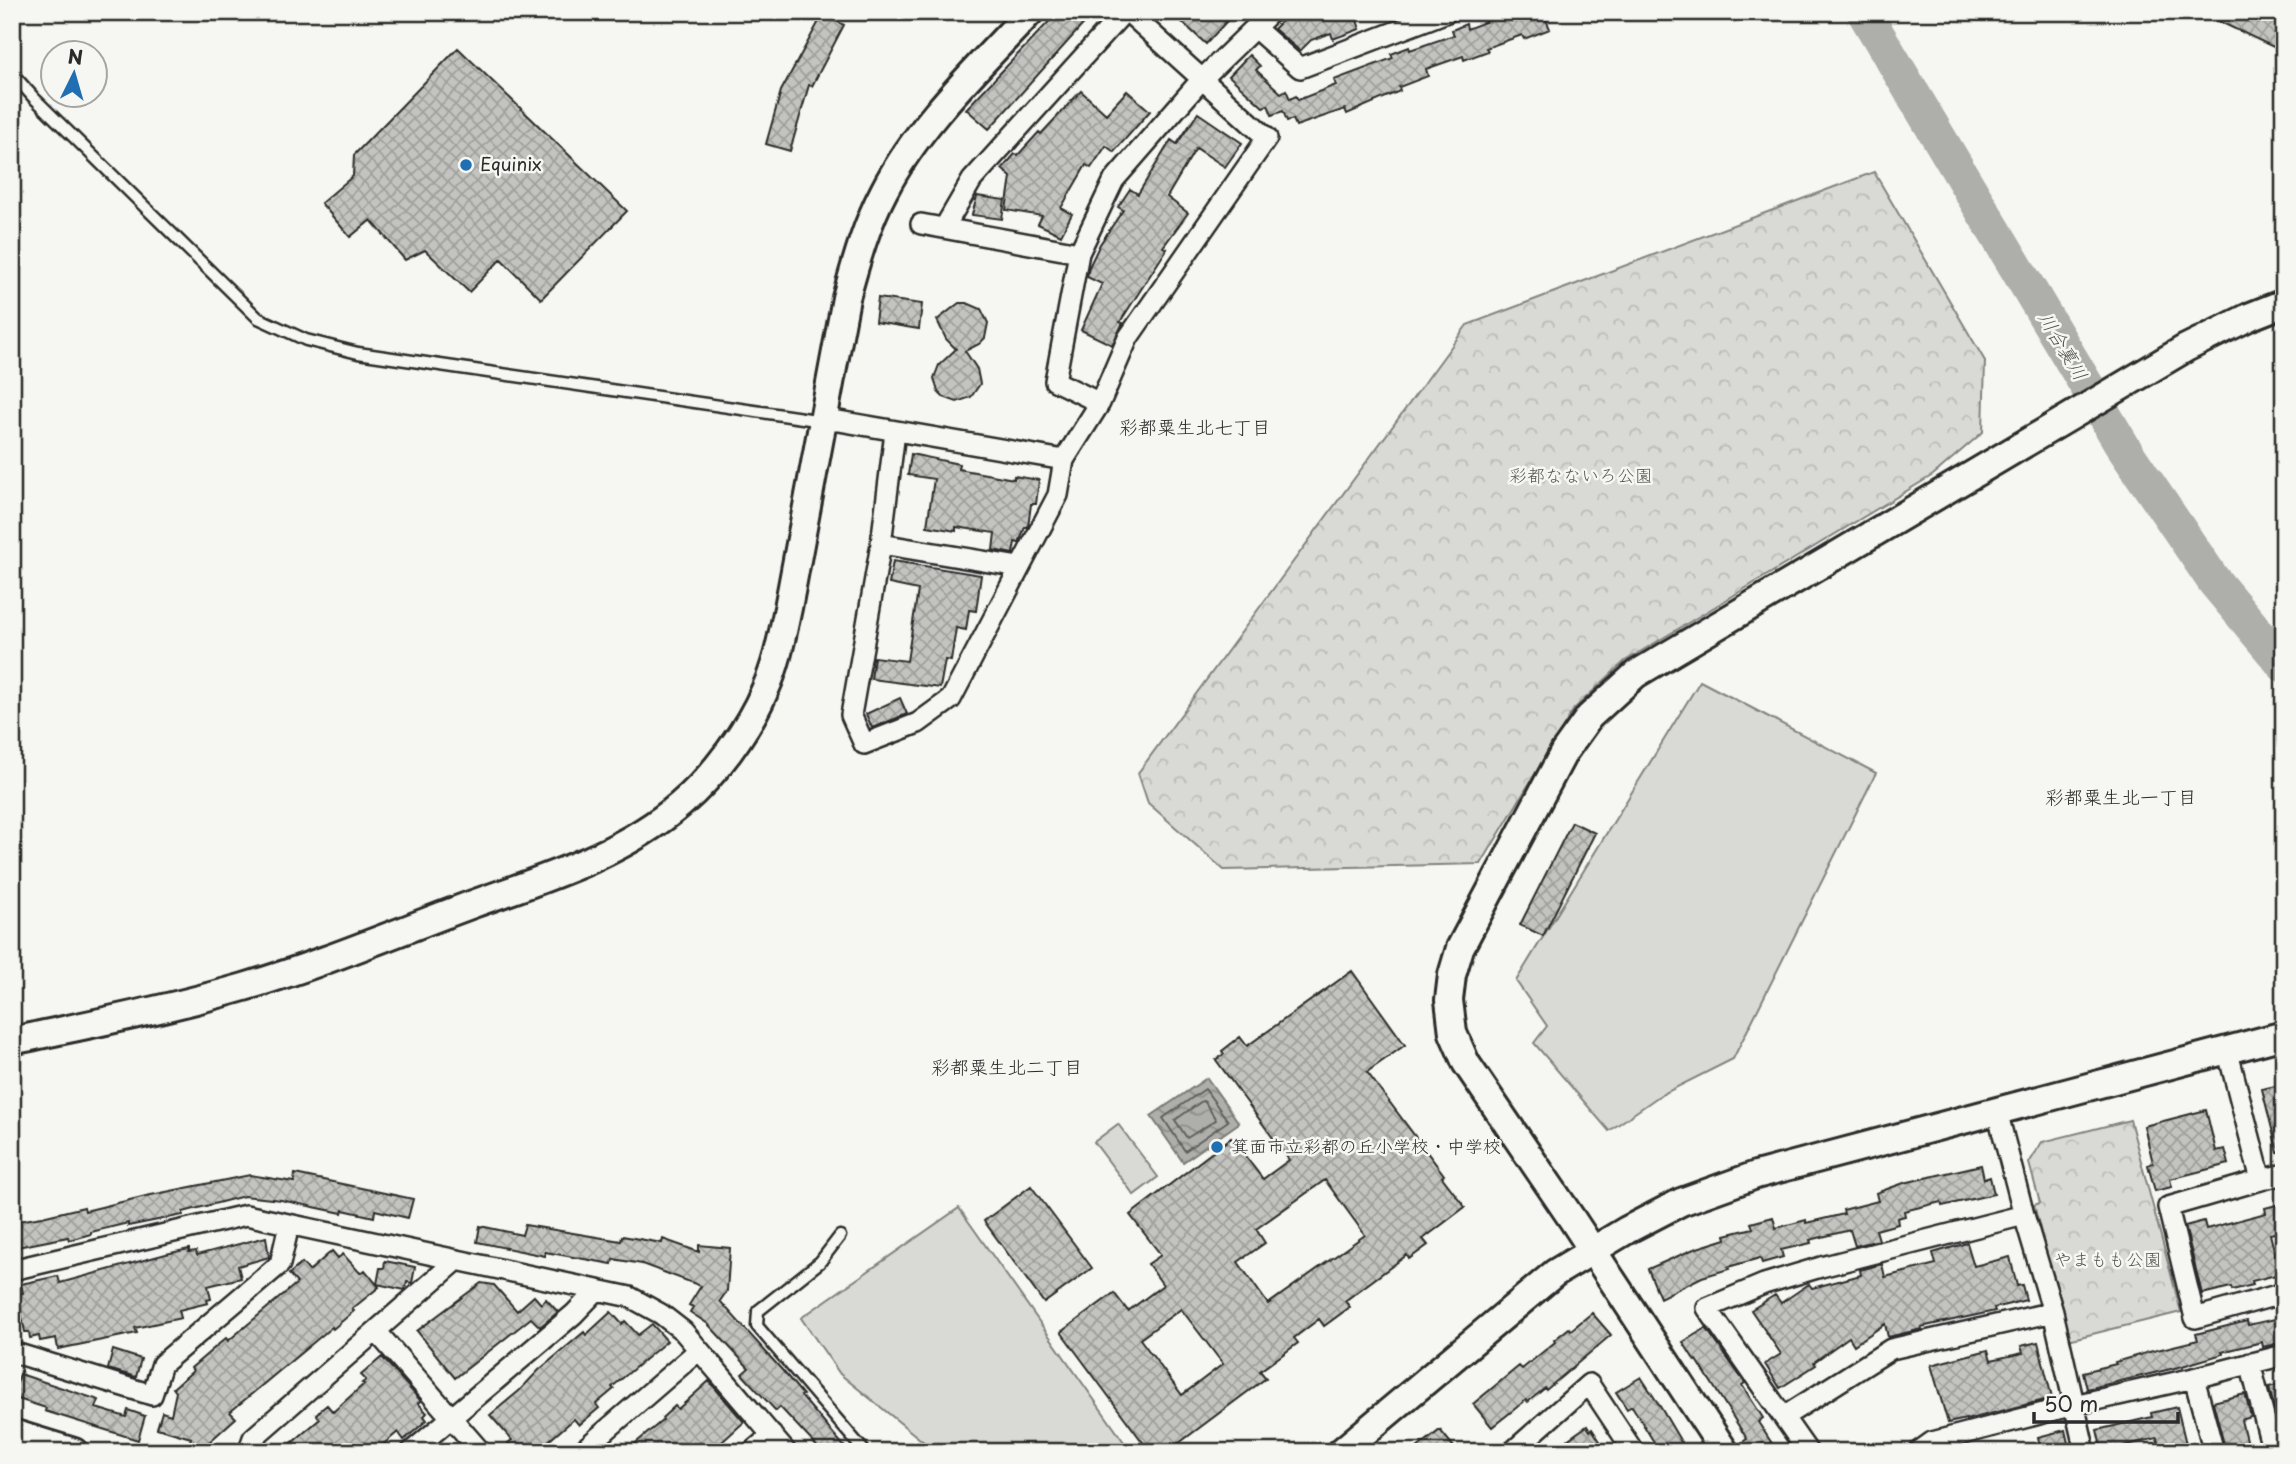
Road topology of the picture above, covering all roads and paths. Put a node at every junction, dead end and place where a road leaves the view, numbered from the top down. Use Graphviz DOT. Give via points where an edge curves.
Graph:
graph roads {
  1 [pos="1030,12"];
  2 [pos="1126,12"];
  3 [pos="1271,12"];
  4 [pos="1447,12"];
  5 [pos="1256,29"];
  6 [pos="12,73"];
  7 [pos="1202,79"];
  8 [pos="921,224"];
  9 [pos="944,228"];
  10 [pos="1079,253"];
  11 [pos="2284,303"];
  12 [pos="1100,403"];
  13 [pos="824,421"];
  14 [pos="895,432"];
  15 [pos="1064,460"];
  16 [pos="881,544"];
  17 [pos="1019,568"];
  18 [pos="2284,1035"];
  19 [pos="12,1041"];
  20 [pos="2227,1049"];
  21 [pos="1997,1111"];
  22 [pos="2284,1174"];
  23 [pos="2261,1180"];
  24 [pos="2024,1215"];
  25 [pos="289,1225"];
  26 [pos="841,1236"];
  27 [pos="1593,1252"];
  28 [pos="456,1261"];
  29 [pos="12,1269"];
  30 [pos="597,1290"];
  31 [pos="2284,1293"];
  32 [pos="2053,1312"];
  33 [pos="376,1331"];
  34 [pos="699,1350"];
  35 [pos="12,1352"];
  36 [pos="2284,1355"];
  37 [pos="2250,1363"];
  38 [pos="2194,1378"];
  39 [pos="2074,1405"];
  40 [pos="1785,1416"];
  41 [pos="450,1417"];
  42 [pos="12,1433"];
  43 [pos="772,1435"];
  44 [pos="74,1452"];
  45 [pos="248,1452"];
  46 [pos="411,1452"];
  47 [pos="481,1452"];
  48 [pos="580,1452"];
  49 [pos="752,1452"];
  50 [pos="786,1452"];
  51 [pos="865,1452"];
  52 [pos="1341,1452"];
  53 [pos="1512,1452"];
  54 [pos="1634,1452"];
  55 [pos="1725,1452"];
  56 [pos="1808,1452"];
  57 [pos="1918,1452"];
  58 [pos="2085,1452"];
  59 [pos="2214,1452"];
  60 [pos="2273,1452"];
  1 -- 13 [label="street" via="937,114 883,192 860,247 846,298"];
  2 -- 7 [label="street"];
  2 -- 9 [label="street" via="972,180"];
  3 -- 5 [label="street"];
  4 -- 5 [label="street" via="1300,68"];
  5 -- 7 [label="street"];
  6 -- 13 [label="lane" via="258,318 306,340 358,353"];
  7 -- 10 [label="street" via="1114,180"];
  7 -- 12 [label="street" via="1268,138 1128,338"];
  8 -- 9 [label="street"];
  9 -- 10 [label="street"];
  10 -- 12 [label="street" via="1055,381"];
  11 -- 27 [label="street" via="2186,348 1636,674 1589,717 1564,752 1460,947 1449,1000 1453,1033 1466,1063"];
  12 -- 15 [label="street"];
  13 -- 14 [label="street"];
  13 -- 19 [label="street" via="789,608 765,691 716,769 681,804 639,835 582,864 308,965 185,1003"];
  14 -- 15 [label="street"];
  14 -- 16 [label="street"];
  15 -- 17 [label="street" via="1058,495"];
  16 -- 17 [label="street"];
  16 -- 17 [label="street" via="851,715 864,744 918,723 951,699"];
  18 -- 20 [label="street"];
  20 -- 21 [label="street"];
  20 -- 23 [label="street"];
  21 -- 24 [label="street"];
  21 -- 27 [label="street" via="1756,1175 1681,1202"];
  22 -- 23 [label="street"];
  23 -- 31 [label="street" via="2168,1208 2195,1318"];
  24 -- 32 [label="street"];
  24 -- 40 [label="street" via="1764,1284 1707,1308"];
  25 -- 28 [label="street"];
  25 -- 29 [label="street" via="246,1215"];
  25 -- 35 [label="street" via="280,1264 162,1364 152,1395"];
  26 -- 51 [label="lane" via="820,1262 758,1311 757,1326"];
  27 -- 52 [label="street" via="1555,1273"];
  27 -- 55 [label="street"];
  28 -- 30 [label="street"];
  28 -- 33 [label="street"];
  30 -- 34 [label="street" via="630,1297 661,1314"];
  30 -- 41 [label="street"];
  32 -- 39 [label="street"];
  32 -- 40 [label="street" via="1891,1349"];
  33 -- 41 [label="street"];
  33 -- 45 [label="street" via="253,1438"];
  34 -- 43 [label="street"];
  34 -- 48 [label="street"];
  36 -- 37 [label="street"];
  37 -- 38 [label="street"];
  37 -- 60 [label="street"];
  38 -- 39 [label="street"];
  38 -- 59 [label="street"];
  39 -- 57 [label="street" via="1933,1442"];
  39 -- 58 [label="street"];
  40 -- 56 [label="street"];
  41 -- 46 [label="street"];
  41 -- 47 [label="street"];
  42 -- 44 [label="street"];
  43 -- 49 [label="street"];
  43 -- 50 [label="street"];
  53 -- 54 [label="street" via="1589,1384"];
}
